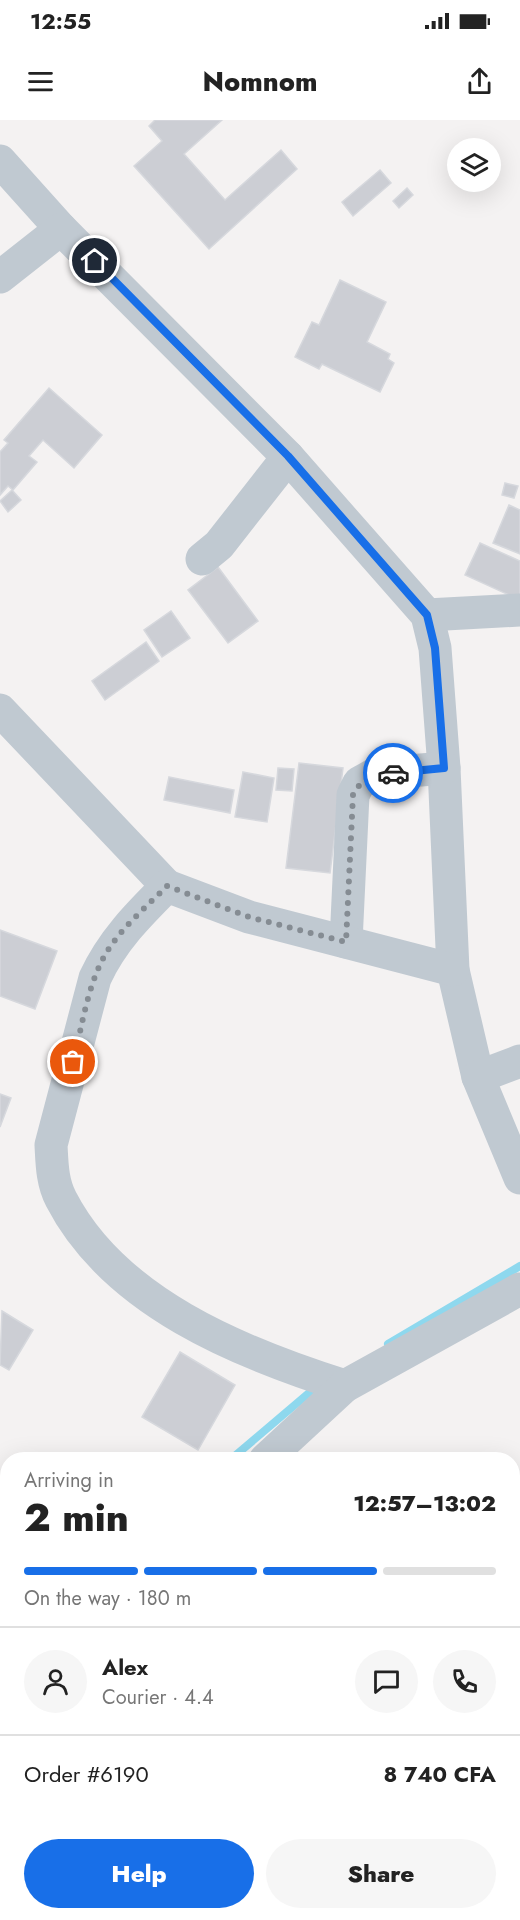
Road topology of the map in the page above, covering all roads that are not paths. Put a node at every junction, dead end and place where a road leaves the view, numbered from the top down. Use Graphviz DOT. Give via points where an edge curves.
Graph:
graph roads {
  1 [pos="0,161"];
  2 [pos="61,229"];
  3 [pos="0,277"];
  4 [pos="288,456"];
  5 [pos="202,560"];
  6 [pos="520,610"];
  7 [pos="427,615"];
  8 [pos="0,710"];
  9 [pos="444,768"];
  10 [pos="167,886"];
  11 [pos="346,942"];
  12 [pos="453,970"];
  13 [pos="520,1061"];
  14 [pos="478,1077"];
  15 [pos="520,1178"];
  16 [pos="520,1289"];
  17 [pos="345,1386"];
  18 [pos="274,1452"];
  1 -- 2 [label="street"];
  2 -- 3 [label="street"];
  2 -- 4 [label="street"];
  4 -- 5 [label="street" via="219,545"];
  4 -- 7 [label="street"];
  6 -- 7 [label="street"];
  7 -- 9 [label="street" via="435,648"];
  8 -- 10 [label="street"];
  9 -- 11 [label="street" via="375,774 359,783 353,795"];
  9 -- 12 [label="street"];
  10 -- 11 [label="street" via="249,917"];
  10 -- 17 [label="street" via="129,924 106,954 95,978 51,1145 52,1172 60,1198 89,1243 122,1277 234,1345"];
  11 -- 12 [label="street"];
  12 -- 14 [label="street"];
  13 -- 14 [label="street"];
  14 -- 15 [label="street"];
  16 -- 17 [label="street"];
  17 -- 18 [label="street"];
}
